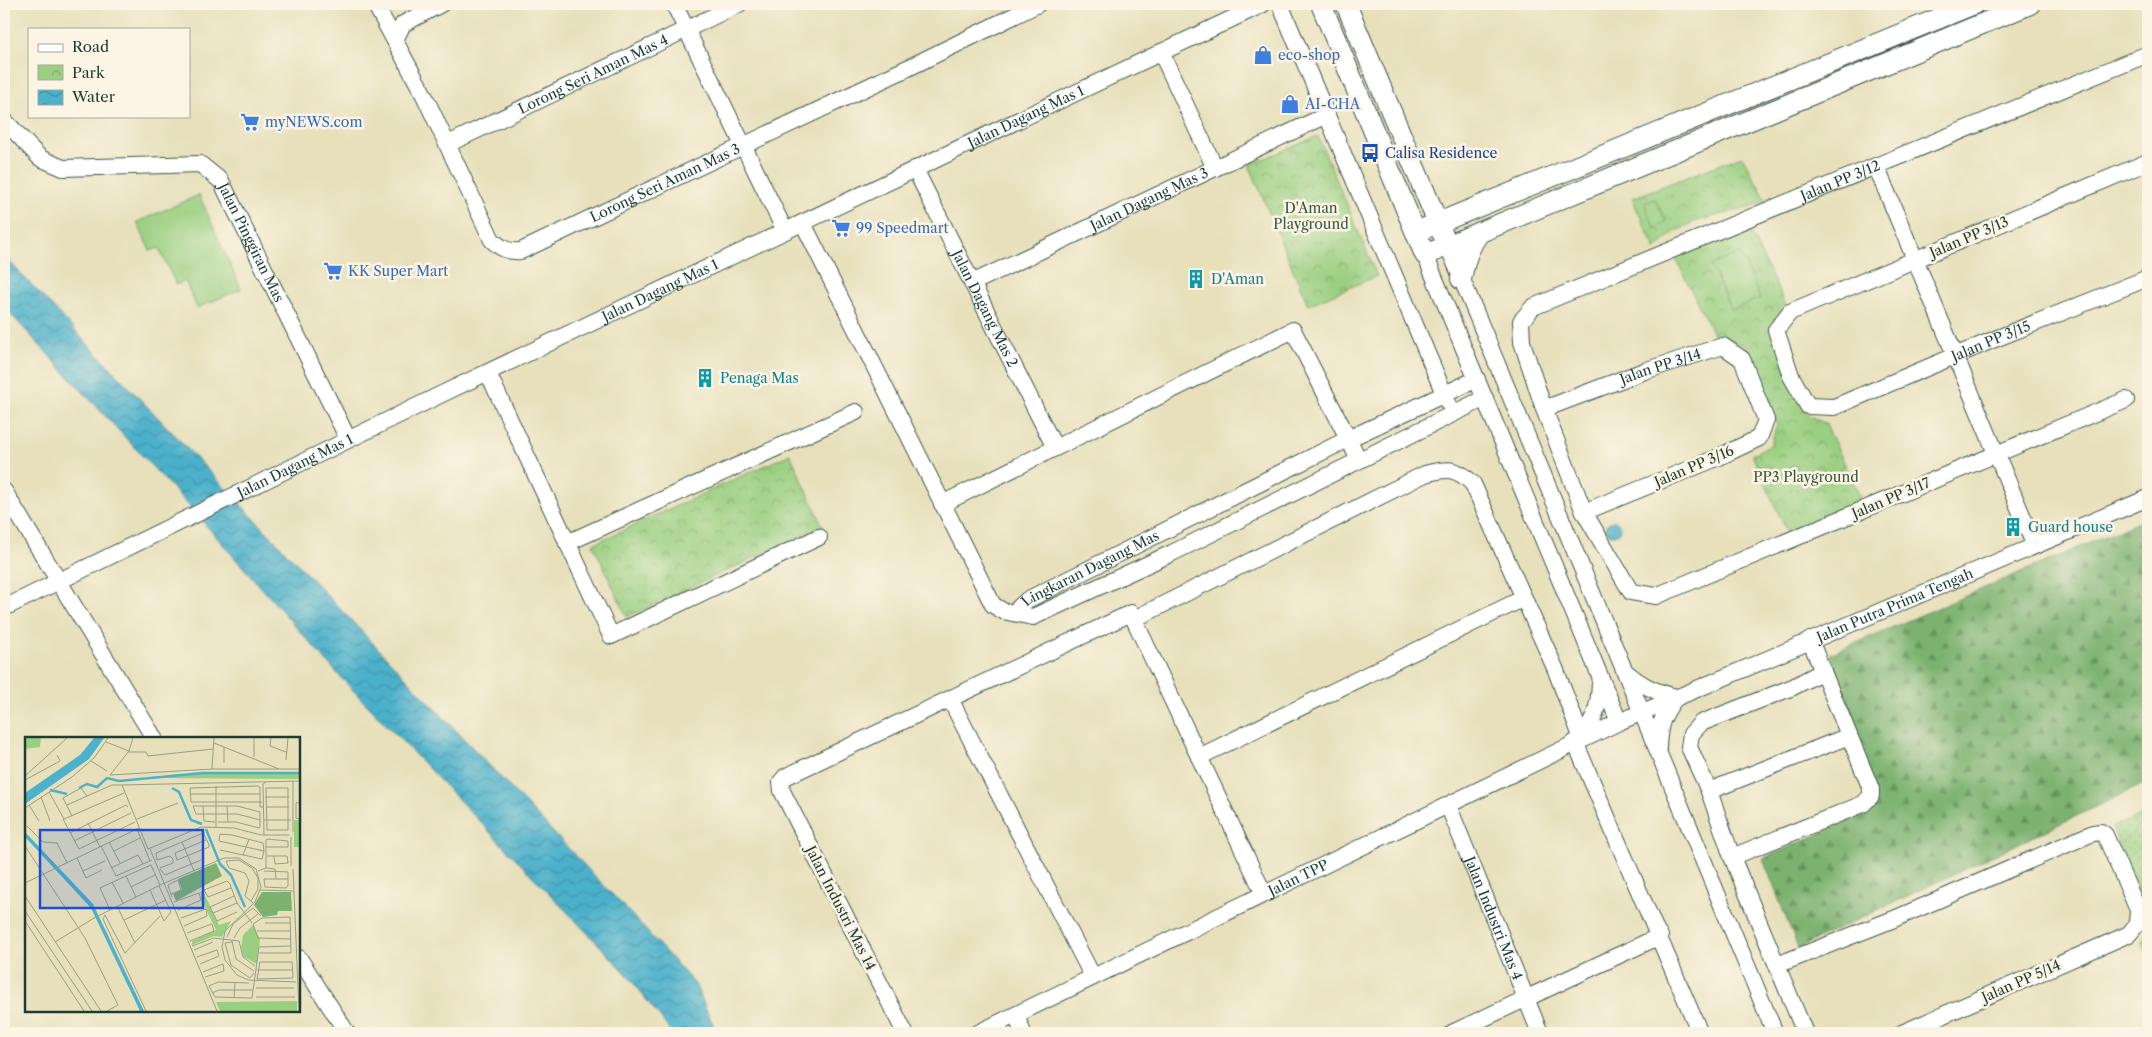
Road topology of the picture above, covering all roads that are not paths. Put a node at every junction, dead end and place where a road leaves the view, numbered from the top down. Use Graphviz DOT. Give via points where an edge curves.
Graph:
graph roads {
  1 [pos="375,4"];
  2 [pos="441,4"];
  3 [pos="674,4"];
  4 [pos="739,4"];
  5 [pos="1038,4"];
  6 [pos="1263,4"];
  7 [pos="1280,4"];
  8 [pos="1321,4"];
  9 [pos="1346,4"];
  10 [pos="1974,4"];
  11 [pos="2030,4"];
  12 [pos="686,29"];
  13 [pos="394,40"];
  14 [pos="1161,52"];
  15 [pos="2148,54"];
  16 [pos="1327,115"];
  17 [pos="4,120"];
  18 [pos="448,144"];
  19 [pos="744,146"];
  20 [pos="2148,162"];
  21 [pos="1876,166"];
  22 [pos="1215,168"];
  23 [pos="915,169"];
  24 [pos="1424,189"];
  25 [pos="1473,208"];
  26 [pos="803,223"];
  27 [pos="1438,223"];
  28 [pos="785,231"];
  29 [pos="1416,232"];
  30 [pos="1480,232"];
  31 [pos="1448,246"];
  32 [pos="1425,255"];
  33 [pos="1915,260"];
  34 [pos="2148,278"];
  35 [pos="1461,279"];
  36 [pos="972,283"];
  37 [pos="1955,356"];
  38 [pos="488,372"];
  39 [pos="1477,379"];
  40 [pos="1755,392"];
  41 [pos="1445,394"];
  42 [pos="1486,398"];
  43 [pos="2126,400"];
  44 [pos="1834,407"];
  45 [pos="1544,409"];
  46 [pos="856,412"];
  47 [pos="1453,413"];
  48 [pos="348,439"];
  49 [pos="1348,439"];
  50 [pos="1055,448"];
  51 [pos="1996,454"];
  52 [pos="1359,460"];
  53 [pos="4,491"];
  54 [pos="2148,498"];
  55 [pos="942,504"];
  56 [pos="1584,512"];
  57 [pos="819,537"];
  58 [pos="567,543"];
  59 [pos="2034,544"];
  60 [pos="58,582"];
  61 [pos="1524,598"];
  62 [pos="4,608"];
  63 [pos="1013,613"];
  64 [pos="1134,619"];
  65 [pos="1810,640"];
  66 [pos="1624,670"];
  67 [pos="1823,671"];
  68 [pos="1600,678"];
  69 [pos="1676,697"];
  70 [pos="950,699"];
  71 [pos="1641,712"];
  72 [pos="1619,722"];
  73 [pos="1849,736"];
  74 [pos="153,737"];
  75 [pos="1579,740"];
  76 [pos="1658,751"];
  77 [pos="1199,758"];
  78 [pos="1708,790"];
  79 [pos="1448,805"];
  80 [pos="1732,857"];
  81 [pos="1264,894"];
  82 [pos="1660,936"];
  83 [pos="300,960"];
  84 [pos="1777,965"];
  85 [pos="1093,977"];
  86 [pos="1525,999"];
  87 [pos="1016,1015"];
  88 [pos="347,1033"];
  89 [pos="904,1033"];
  90 [pos="978,1033"];
  91 [pos="1023,1033"];
  92 [pos="1452,1033"];
  93 [pos="1540,1033"];
  94 [pos="1700,1033"];
  95 [pos="1775,1033"];
  96 [pos="1805,1033"];
  97 [pos="1902,1033"];
  1 -- 13 [label="street, Lorong Seri Aman Mas 3"];
  2 -- 13 [label="street" via="403,24"];
  3 -- 12 [label="street"];
  4 -- 12 [label="street, Lorong Seri Aman Mas 4"];
  5 -- 19 [label="street, Lorong Seri Aman Mas 3"];
  6 -- 14 [label="street, Jalan Dagang Mas 1"];
  7 -- 16 [label="street"];
  8 -- 29 [label="main road"];
  9 -- 24 [label="main road"];
  10 -- 25 [label="main road"];
  11 -- 30 [label="main road"];
  12 -- 18 [label="street, Lorong Seri Aman Mas 4"];
  12 -- 19 [label="street"];
  13 -- 18 [label="street, Lorong Seri Aman Mas 3"];
  14 -- 22 [label="street"];
  14 -- 23 [label="street, Jalan Dagang Mas 1"];
  15 -- 21 [label="street, Jalan PP 3/12"];
  16 -- 22 [label="street, Jalan Dagang Mas 3"];
  16 -- 41 [label="street"];
  17 -- 48 [label="street, Jalan Pinggiran Mas" via="40,158 63,168 200,164 220,181"];
  18 -- 19 [label="street, Lorong Seri Aman Mas 3" via="492,240 510,252 521,251"];
  19 -- 28 [label="street"];
  20 -- 33 [label="street, Jalan PP 3/13"];
  21 -- 33 [label="street"];
  21 -- 45 [label="street, Jalan PP 3/12" via="1533,307 1521,321 1522,342"];
  22 -- 36 [label="street, Jalan Dagang Mas 3"];
  23 -- 26 [label="street, Jalan Dagang Mas 1"];
  23 -- 36 [label="street, Jalan Dagang Mas 2"];
  24 -- 25 [label="main road" via="1441,201"];
  24 -- 27 [label="main road"];
  25 -- 27 [label="main road"];
  26 -- 28 [label="street, Jalan Dagang Mas 1"];
  26 -- 55 [label="street"];
  27 -- 29 [label="main road"];
  27 -- 31 [label="main road"];
  28 -- 38 [label="street, Jalan Dagang Mas 1"];
  29 -- 32 [label="main road"];
  30 -- 31 [label="main road"];
  30 -- 35 [label="main road" via="1465,257"];
  31 -- 32 [label="main road"];
  31 -- 35 [label="street"];
  32 -- 39 [label="street"];
  33 -- 37 [label="street"];
  33 -- 44 [label="street, Jalan PP 3/13" via="1790,312 1776,330 1791,376 1808,406"];
  34 -- 37 [label="street, Jalan PP 3/15"];
  35 -- 66 [label="street"];
  36 -- 50 [label="street, Jalan Dagang Mas 2"];
  37 -- 44 [label="street, Jalan PP 3/15"];
  37 -- 51 [label="street"];
  38 -- 48 [label="street, Jalan Dagang Mas 1"];
  38 -- 58 [label="street"];
  39 -- 41 [label="street, Lingkaran Dagang Mas"];
  39 -- 42 [label="street"];
  40 -- 45 [label="street, Jalan PP 3/14" via="1742,359 1722,346"];
  40 -- 56 [label="street, Jalan PP 3/16" via="1766,420 1759,438"];
  41 -- 47 [label="street"];
  41 -- 49 [label="street, Lingkaran Dagang Mas"];
  42 -- 47 [label="street, Lingkaran Dagang Mas"];
  42 -- 68 [label="street"];
  43 -- 51 [label="street, Jalan PP 3/17"];
  45 -- 56 [label="street"];
  46 -- 58 [label="street"];
  47 -- 52 [label="street, Lingkaran Dagang Mas"];
  48 -- 60 [label="street, Jalan Dagang Mas 1"];
  49 -- 50 [label="street" via="1293,330"];
  49 -- 52 [label="street"];
  49 -- 63 [label="street, Lingkaran Dagang Mas" via="1027,600"];
  50 -- 55 [label="street"];
  51 -- 56 [label="street, Jalan PP 3/17" via="1656,596 1631,592"];
  51 -- 59 [label="street"];
  52 -- 63 [label="street, Lingkaran Dagang Mas" via="1172,553 1033,617"];
  53 -- 60 [label="street"];
  54 -- 59 [label="street, Jalan Putra Prima Tengah"];
  55 -- 63 [label="street" via="993,605"];
  57 -- 58 [label="street" via="611,636"];
  59 -- 65 [label="street, Jalan Putra Prima Tengah"];
  60 -- 62 [label="street, Jalan Dagang Mas 1"];
  60 -- 74 [label="street"];
  61 -- 64 [label="street" via="1473,484 1462,473 1443,469 1425,474"];
  61 -- 75 [label="street" via="1555,668"];
  61 -- 77 [label="street"];
  64 -- 70 [label="street" via="1131,613"];
  64 -- 77 [label="street"];
  65 -- 67 [label="street"];
  65 -- 69 [label="street, Jalan Putra Prima Tengah"];
  66 -- 69 [label="street" via="1652,691"];
  66 -- 71 [label="street"];
  67 -- 73 [label="street"];
  67 -- 78 [label="street" via="1793,687 1701,723 1691,734 1690,747"];
  68 -- 72 [label="street"];
  68 -- 75 [label="street" via="1594,719"];
  69 -- 71 [label="street, Jalan Putra Prima Tengah"];
  69 -- 76 [label="street" via="1663,714"];
  70 -- 85 [label="street"];
  70 -- 89 [label="street, Jalan Industri Mas 14" via="780,782"];
  71 -- 72 [label="street, Jalan Putra Prima Tengah"];
  71 -- 76 [label="street"];
  72 -- 75 [label="street, Jalan TPP"];
  73 -- 78 [label="street"];
  73 -- 80 [label="street" via="1871,796 1863,804"];
  75 -- 79 [label="street, Jalan TPP"];
  75 -- 82 [label="street"];
  76 -- 95 [label="street"];
  77 -- 81 [label="street"];
  78 -- 80 [label="street"];
  79 -- 81 [label="street, Jalan TPP"];
  79 -- 86 [label="street, Jalan Industri Mas 4"];
  80 -- 84 [label="street"];
  81 -- 85 [label="street, Jalan TPP"];
  82 -- 86 [label="street"];
  82 -- 94 [label="street"];
  83 -- 88 [label="street"];
  84 -- 96 [label="street"];
  84 -- 97 [label="street, Jalan PP 5/14" via="2101,832 2110,842 2138,910 2137,924 2128,934"];
  85 -- 87 [label="street, Jalan TPP"];
  86 -- 92 [label="street"];
  86 -- 93 [label="street, Jalan Industri Mas 4"];
  87 -- 90 [label="street, Jalan TPP"];
  87 -- 91 [label="street"];
}
